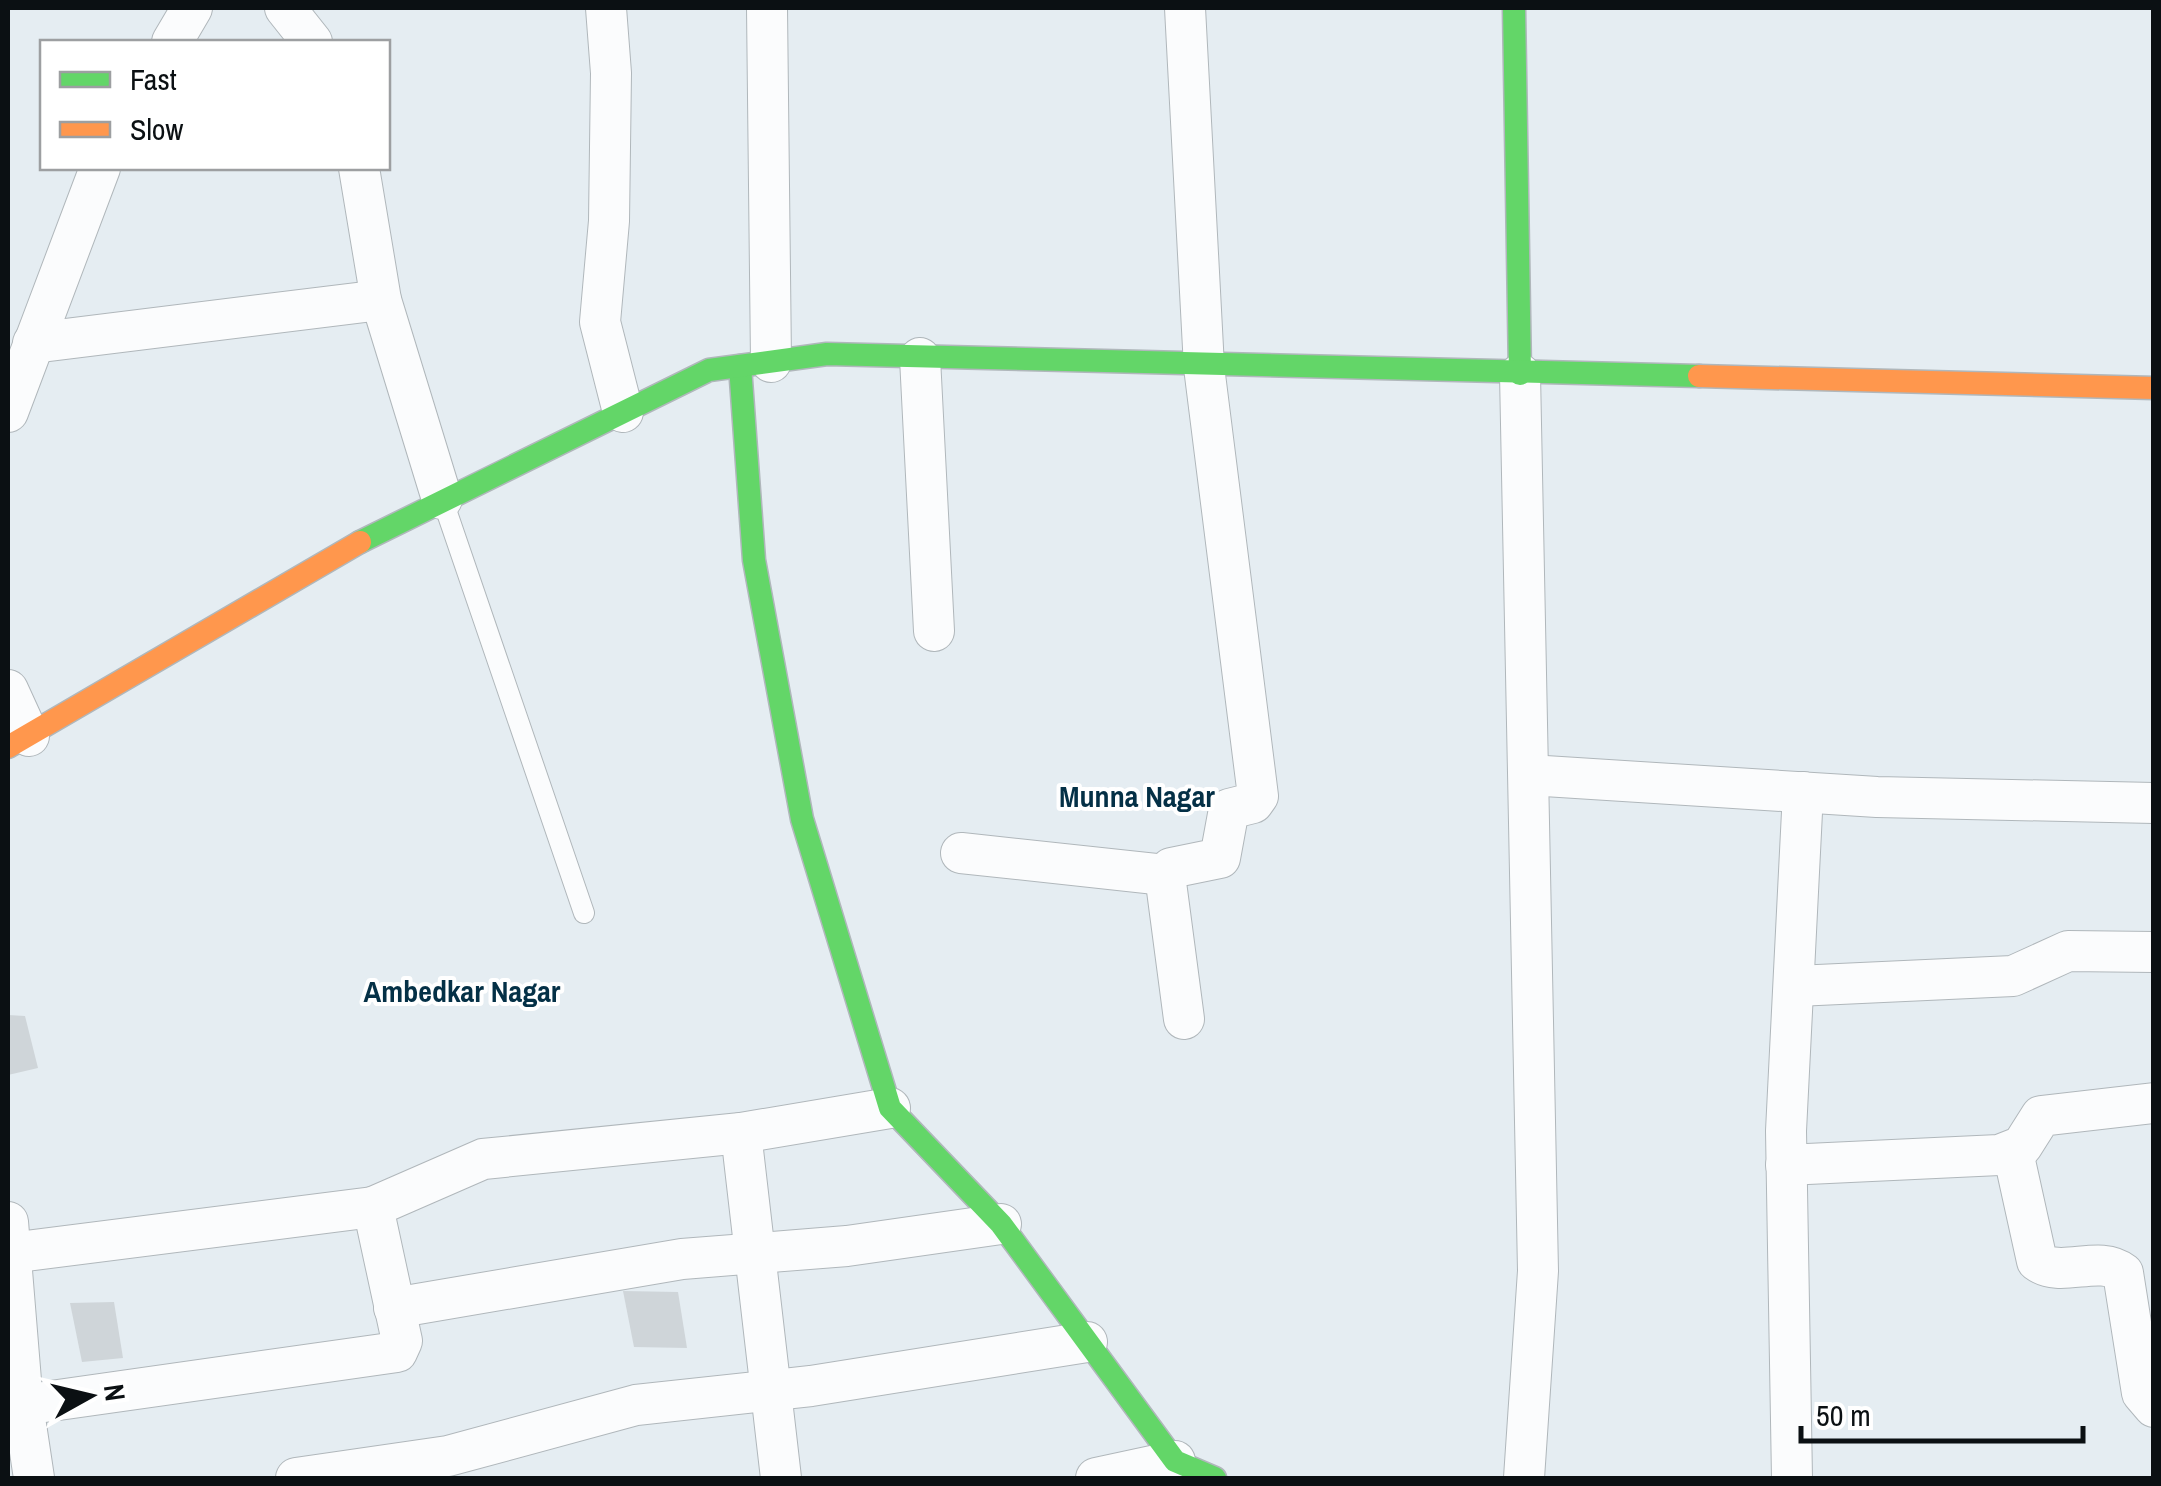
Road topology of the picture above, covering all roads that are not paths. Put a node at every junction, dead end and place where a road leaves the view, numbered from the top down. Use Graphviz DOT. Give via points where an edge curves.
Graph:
graph roads {
  1 [pos="192,8"];
  2 [pos="285,8"];
  3 [pos="606,8"];
  4 [pos="767,8"];
  5 [pos="1185,8"];
  6 [pos="1514,8"];
  7 [pos="173,40"];
  8 [pos="310,40"];
  9 [pos="99,170"];
  10 [pos="359,170"];
  11 [pos="381,300"];
  12 [pos="33,343"];
  13 [pos="920,358"];
  14 [pos="756,364"];
  15 [pos="1204,367"];
  16 [pos="1520,374"];
  17 [pos="2154,388"];
  18 [pos="8,412"];
  19 [pos="623,412"];
  20 [pos="442,499"];
  21 [pos="934,631"];
  22 [pos="8,690"];
  23 [pos="18,741"];
  24 [pos="1528,775"];
  25 [pos="1803,792"];
  26 [pos="2154,803"];
  27 [pos="961,854"];
  28 [pos="1165,875"];
  29 [pos="584,913"];
  30 [pos="2154,952"];
  31 [pos="1796,986"];
  32 [pos="1184,1019"];
  33 [pos="2154,1103"];
  34 [pos="890,1108"];
  35 [pos="741,1134"];
  36 [pos="2012,1152"];
  37 [pos="1786,1165"];
  38 [pos="373,1207"];
  39 [pos="1001,1224"];
  40 [pos="9,1237"];
  41 [pos="756,1254"];
  42 [pos="394,1308"];
  43 [pos="1088,1342"];
  44 [pos="772,1390"];
  45 [pos="22,1405"];
  46 [pos="2154,1407"];
  47 [pos="1175,1461"];
  48 [pos="34,1478"];
  49 [pos="296,1478"];
  50 [pos="781,1478"];
  51 [pos="1096,1478"];
  52 [pos="1215,1478"];
  53 [pos="1524,1478"];
  54 [pos="1792,1478"];
  1 -- 7 [label="street"];
  2 -- 8 [label="street"];
  3 -- 19 [label="street" via="612,73 600,322"];
  4 -- 14 [label="street"];
  5 -- 15 [label="street"];
  6 -- 16 [label="main road"];
  9 -- 12 [label="street"];
  10 -- 11 [label="street"];
  11 -- 12 [label="street"];
  11 -- 20 [label="street"];
  12 -- 18 [label="street"];
  13 -- 14 [label="main road" via="827,354"];
  13 -- 15 [label="main road"];
  13 -- 21 [label="street"];
  14 -- 19 [label="main road" via="709,370"];
  14 -- 34 [label="main road" via="754,560 802,819"];
  15 -- 16 [label="main road"];
  15 -- 28 [label="street" via="1258,796 1229,809 1220,858"];
  16 -- 17 [label="main road"];
  16 -- 24 [label="street"];
  19 -- 20 [label="main road"];
  20 -- 23 [label="main road"];
  20 -- 29 [label="lane"];
  22 -- 23 [label="street"];
  24 -- 25 [label="street"];
  24 -- 53 [label="street" via="1538,1271"];
  25 -- 26 [label="street"];
  25 -- 31 [label="street"];
  27 -- 28 [label="street"];
  28 -- 32 [label="street"];
  30 -- 31 [label="street" via="2068,951 2012,976"];
  31 -- 37 [label="street"];
  33 -- 36 [label="street" via="2041,1116"];
  34 -- 35 [label="street"];
  34 -- 39 [label="main road"];
  35 -- 38 [label="street" via="483,1159"];
  35 -- 41 [label="street"];
  36 -- 37 [label="street"];
  36 -- 46 [label="street" via="2037,1262 2047,1269 2108,1267 2122,1273 2142,1393"];
  37 -- 54 [label="street"];
  38 -- 40 [label="street"];
  38 -- 42 [label="street"];
  39 -- 41 [label="street"];
  39 -- 43 [label="main road"];
  40 -- 45 [label="street"];
  41 -- 42 [label="street" via="682,1259"];
  41 -- 44 [label="street"];
  42 -- 45 [label="street" via="398,1352"];
  43 -- 44 [label="street"];
  43 -- 47 [label="main road"];
  44 -- 49 [label="street" via="636,1405 448,1456"];
  44 -- 50 [label="street"];
  45 -- 48 [label="street"];
  47 -- 51 [label="street"];
  47 -- 52 [label="main road"];
}
